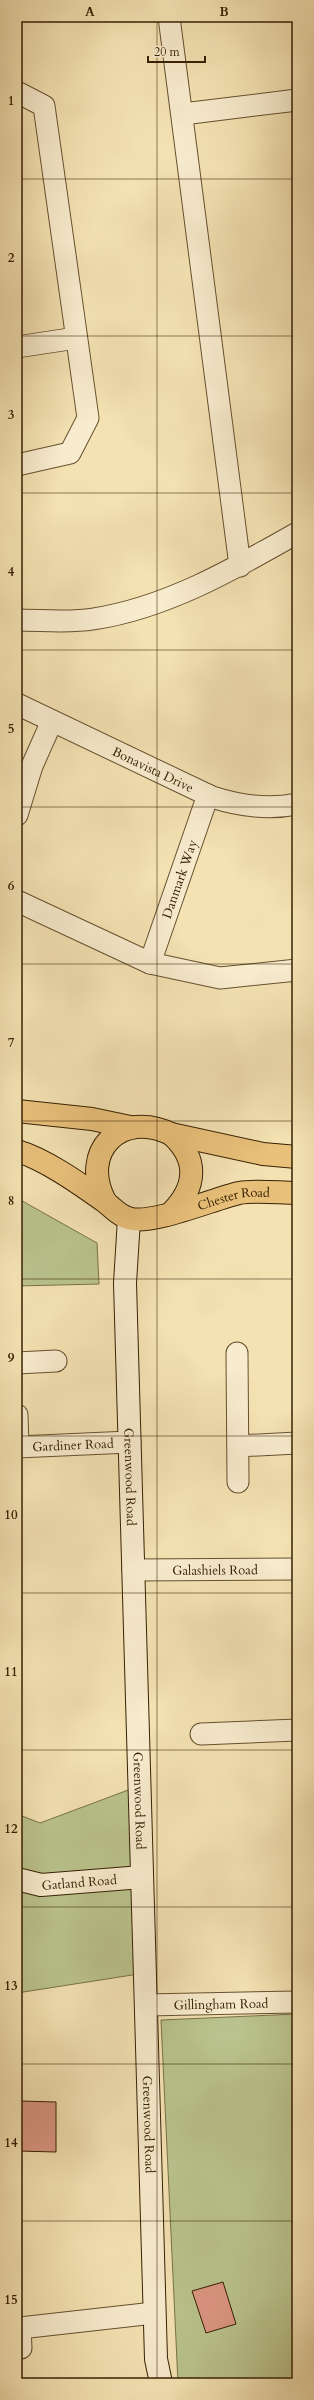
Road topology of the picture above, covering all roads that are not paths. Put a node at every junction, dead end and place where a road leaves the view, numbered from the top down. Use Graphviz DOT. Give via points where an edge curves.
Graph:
graph roads {
  1 [pos="169,17"];
  2 [pos="17,92"];
  3 [pos="297,100"];
  4 [pos="183,114"];
  5 [pos="76,338"];
  6 [pos="17,347"];
  7 [pos="17,465"];
  8 [pos="297,533"];
  9 [pos="240,566"];
  10 [pos="17,620"];
  11 [pos="17,704"];
  12 [pos="52,721"];
  13 [pos="208,795"];
  14 [pos="297,804"];
  15 [pos="17,815"];
  16 [pos="17,901"];
  17 [pos="150,963"];
  18 [pos="297,970"];
  19 [pos="17,1111"];
  20 [pos="130,1127"];
  21 [pos="171,1134"];
  22 [pos="17,1151"];
  23 [pos="297,1157"];
  24 [pos="297,1193"];
  25 [pos="105,1202"];
  26 [pos="171,1213"];
  27 [pos="129,1219"];
  28 [pos="237,1353"];
  29 [pos="56,1361"];
  30 [pos="17,1363"];
  31 [pos="17,1415"];
  32 [pos="130,1442"];
  33 [pos="297,1443"];
  34 [pos="238,1446"];
  35 [pos="18,1447"];
  36 [pos="238,1482"];
  37 [pos="297,1569"];
  38 [pos="133,1570"];
  39 [pos="297,1730"];
  40 [pos="201,1734"];
  41 [pos="142,1877"];
  42 [pos="17,1879"];
  43 [pos="297,2002"];
  44 [pos="146,2005"];
  45 [pos="154,2313"];
  46 [pos="22,2348"];
  47 [pos="161,2383"];
  1 -- 4 [label="street"];
  2 -- 5 [label="street" via="44,106"];
  3 -- 4 [label="street"];
  4 -- 9 [label="street"];
  5 -- 6 [label="street"];
  5 -- 7 [label="street" via="88,418 70,453"];
  8 -- 9 [label="street"];
  9 -- 10 [label="street" via="167,600 93,619"];
  11 -- 12 [label="street, Bonavista Drive"];
  12 -- 13 [label="street, Bonavista Drive"];
  12 -- 15 [label="street" via="32,766"];
  13 -- 14 [label="street, Bonavista Drive" via="239,805 282,807"];
  13 -- 17 [label="street, Danmark Way"];
  16 -- 17 [label="street"];
  17 -- 18 [label="street" via="220,978"];
  19 -- 20 [label="main road, Chester Road" via="92,1119"];
  20 -- 21 [label="main road, Chester Road" via="151,1126"];
  20 -- 25 [label="main road, Chester Road" via="114,1134 98,1157 98,1188"];
  21 -- 23 [label="main road, Chester Road" via="263,1154"];
  21 -- 26 [label="main road, Chester Road" via="183,1145 192,1172 189,1188 182,1202"];
  22 -- 25 [label="main road, Chester Road" via="49,1166"];
  24 -- 26 [label="main road, Chester Road" via="241,1193"];
  25 -- 27 [label="main road, Chester Road"];
  26 -- 27 [label="main road, Chester Road" via="158,1219"];
  27 -- 32 [label="street, Greenwood Road" via="125,1283"];
  28 -- 34 [label="street"];
  29 -- 30 [label="street"];
  31 -- 35 [label="street"];
  32 -- 35 [label="street, Gardiner Road"];
  32 -- 38 [label="street, Greenwood Road"];
  33 -- 34 [label="street"];
  34 -- 36 [label="street"];
  37 -- 38 [label="street, Galashiels Road"];
  38 -- 41 [label="street, Greenwood Road"];
  39 -- 40 [label="street"];
  41 -- 42 [label="street, Gatland Road" via="41,1885"];
  41 -- 44 [label="street, Greenwood Road"];
  43 -- 44 [label="street, Gillingham Road"];
  44 -- 45 [label="street, Greenwood Road"];
  45 -- 46 [label="street" via="20,2328"];
  45 -- 47 [label="street, Greenwood Road" via="156,2359"];
}
